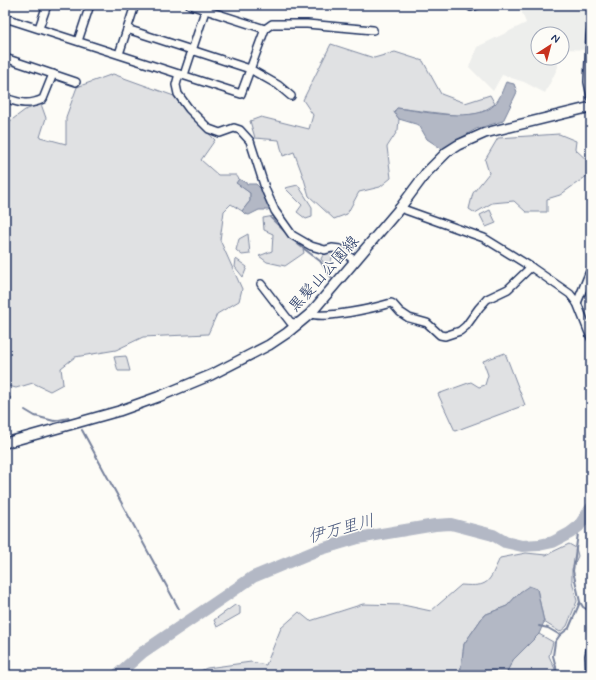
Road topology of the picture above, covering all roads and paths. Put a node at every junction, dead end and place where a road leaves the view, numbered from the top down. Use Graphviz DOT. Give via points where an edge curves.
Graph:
graph roads {
  1 [pos="47,5"];
  2 [pos="90,5"];
  3 [pos="135,5"];
  4 [pos="190,5"];
  5 [pos="206,8"];
  6 [pos="5,18"];
  7 [pos="39,28"];
  8 [pos="127,29"];
  9 [pos="265,29"];
  10 [pos="373,30"];
  11 [pos="591,30"];
  12 [pos="78,41"];
  13 [pos="192,50"];
  14 [pos="119,54"];
  15 [pos="5,58"];
  16 [pos="250,69"];
  17 [pos="53,74"];
  18 [pos="181,75"];
  19 [pos="76,82"];
  20 [pos="291,96"];
  21 [pos="591,97"];
  22 [pos="5,98"];
  23 [pos="591,107"];
  24 [pos="400,208"];
  25 [pos="355,261"];
  26 [pos="531,267"];
  27 [pos="591,270"];
  28 [pos="590,278"];
  29 [pos="261,284"];
  30 [pos="577,303"];
  31 [pos="310,314"];
  32 [pos="301,322"];
  33 [pos="591,338"];
  34 [pos="5,443"];
  35 [pos="591,646"];
  36 [pos="590,675"];
  1 -- 7 [label="street"];
  2 -- 12 [label="street"];
  3 -- 8 [label="street"];
  4 -- 5 [label="street"];
  5 -- 9 [label="street"];
  5 -- 13 [label="street"];
  6 -- 7 [label="street"];
  7 -- 12 [label="street"];
  8 -- 13 [label="street"];
  8 -- 14 [label="street"];
  9 -- 10 [label="street" via="272,24 307,24"];
  9 -- 16 [label="street"];
  11 -- 21 [label="street" via="588,82"];
  12 -- 14 [label="street"];
  13 -- 16 [label="street"];
  13 -- 18 [label="street"];
  14 -- 18 [label="street"];
  15 -- 17 [label="street"];
  16 -- 18 [label="street" via="241,94"];
  16 -- 20 [label="street" via="278,85"];
  17 -- 19 [label="street"];
  17 -- 22 [label="street" via="43,99 25,104"];
  18 -- 25 [label="street" via="176,85 178,94 188,109 209,129 220,133 234,128 240,130 250,141 275,212 292,235 311,246 325,250 340,249"];
  23 -- 24 [label="main road, 黒髪山公園線" via="496,129 458,145 431,168"];
  24 -- 25 [label="main road, 黒髪山公園線"];
  24 -- 26 [label="street" via="484,238"];
  25 -- 31 [label="main road, 黒髪山公園線"];
  26 -- 30 [label="street" via="570,294"];
  26 -- 31 [label="street" via="508,289 486,300 460,331 445,336 440,335 427,323 409,318 391,303 324,316"];
  27 -- 28 [label="street"];
  28 -- 30 [label="street"];
  29 -- 32 [label="street" via="291,323"];
  30 -- 33 [label="street"];
  31 -- 32 [label="main road, 黒髪山公園線"];
  32 -- 34 [label="main road, 黒髪山公園線" via="275,341 243,359 158,398"];
  35 -- 36 [label="street"];
}
